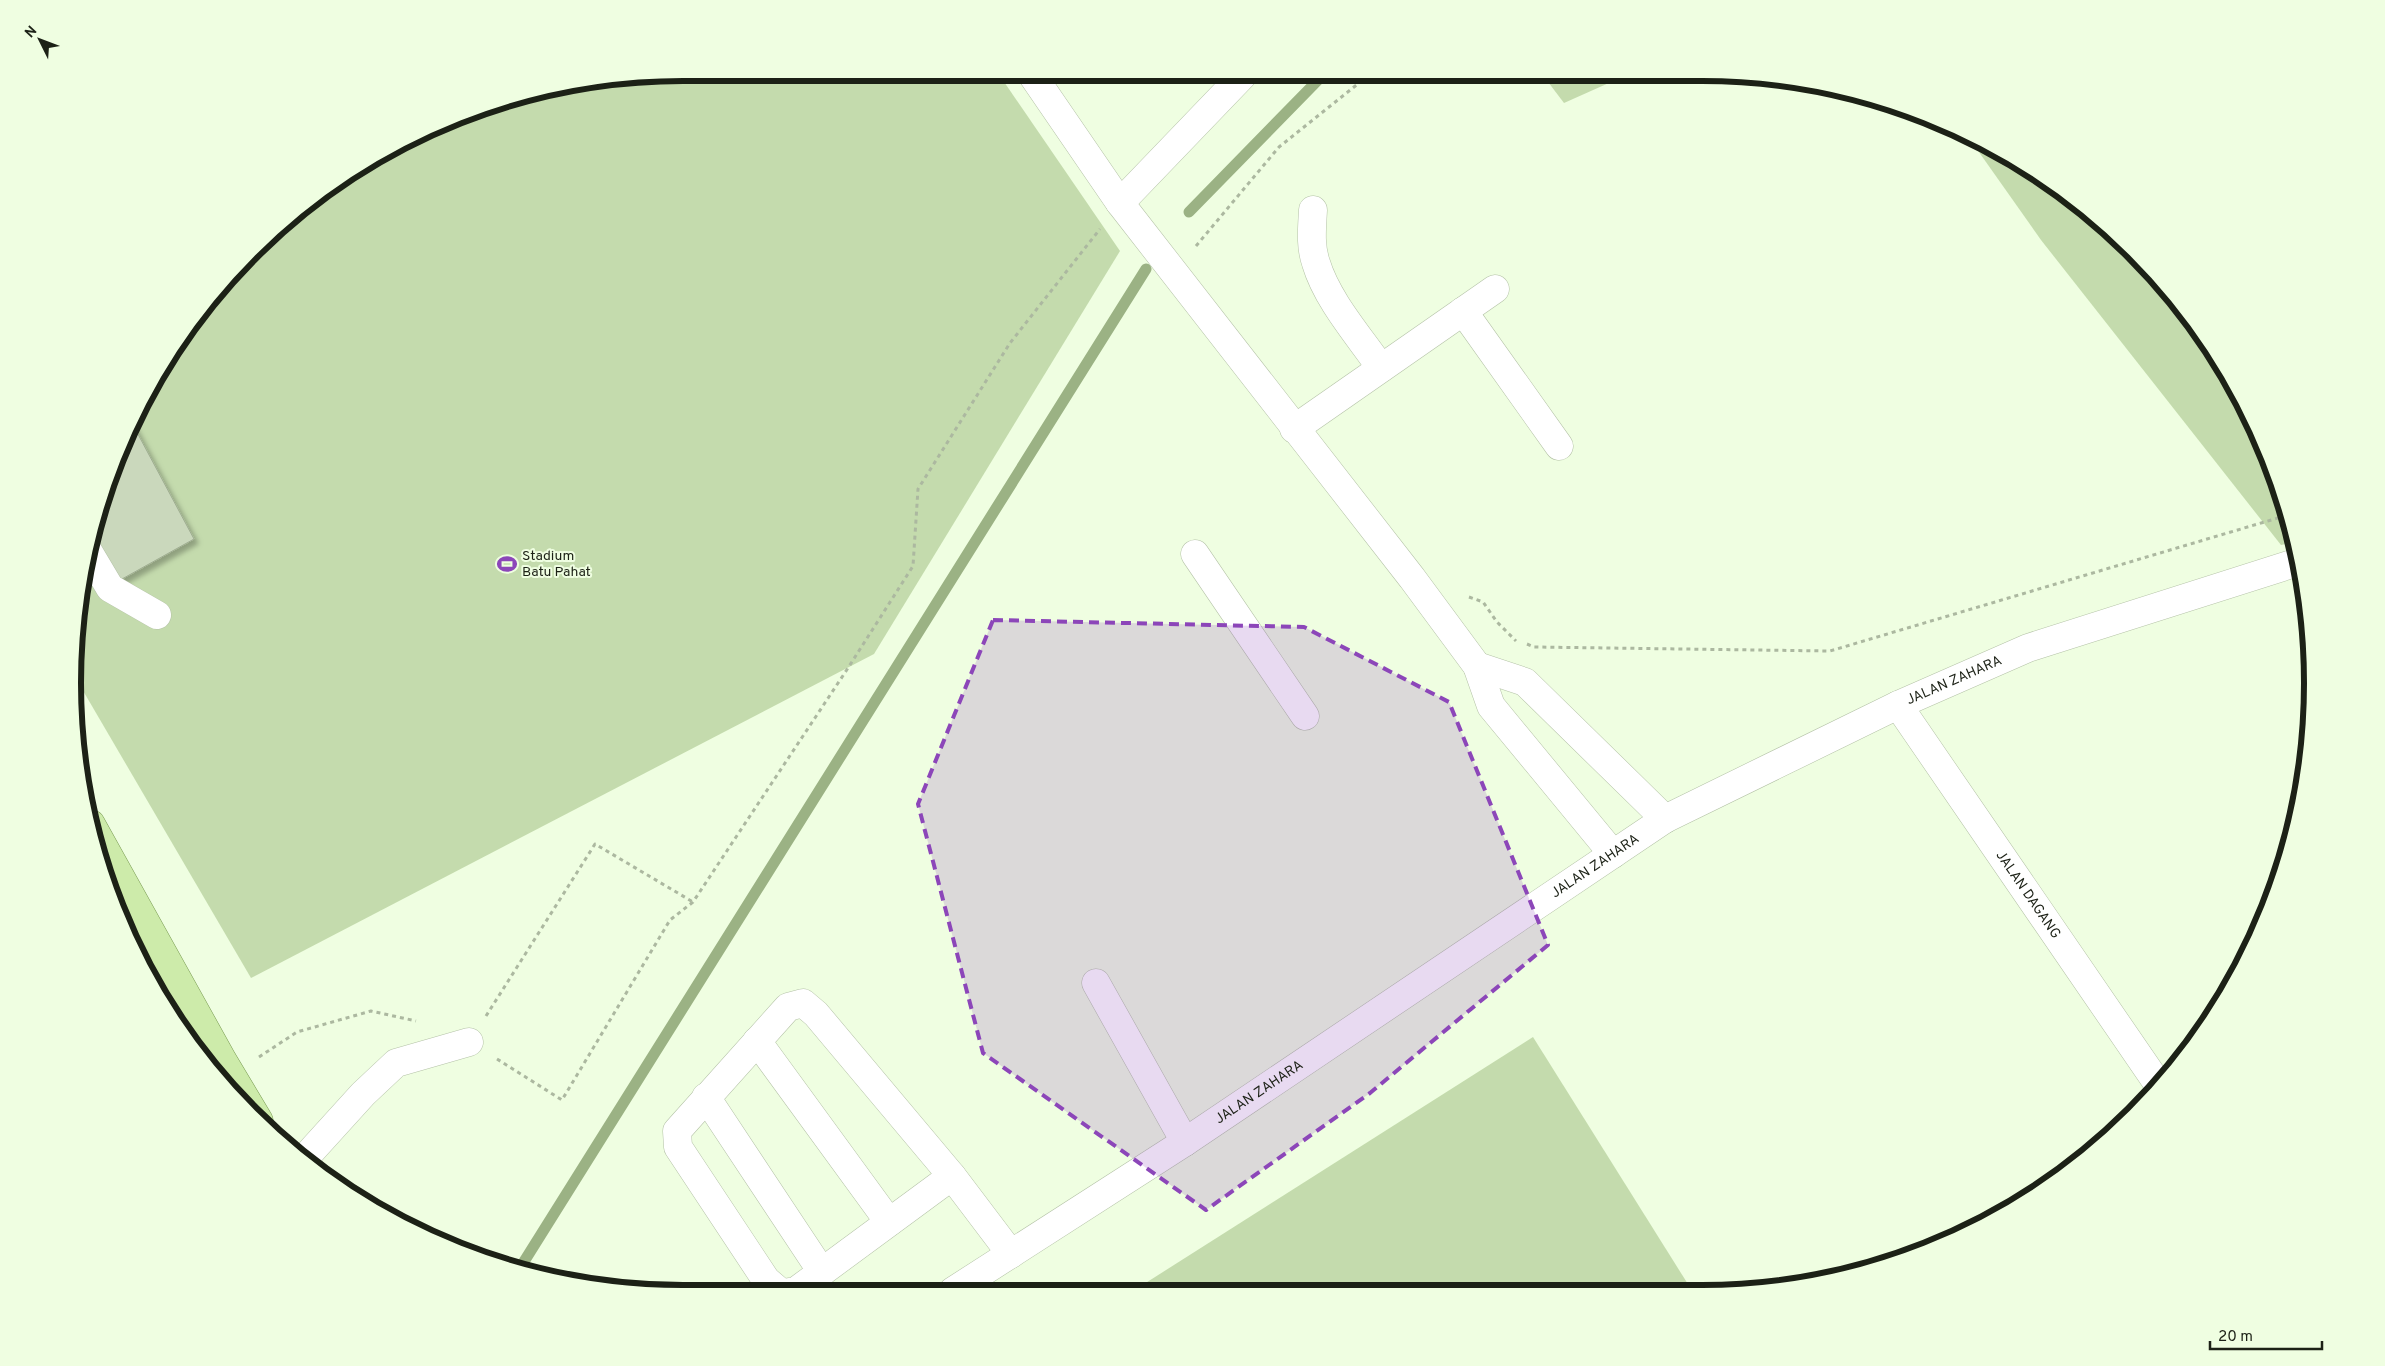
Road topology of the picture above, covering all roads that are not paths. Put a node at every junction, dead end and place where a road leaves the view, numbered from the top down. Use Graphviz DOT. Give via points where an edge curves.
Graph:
graph roads {
  1 [pos="1036,81"];
  2 [pos="1237,81"];
  3 [pos="1120,203"];
  4 [pos="1313,210"];
  5 [pos="1495,289"];
  6 [pos="1463,311"];
  7 [pos="1381,368"];
  8 [pos="1294,428"];
  9 [pos="1559,446"];
  10 [pos="1196,554"];
  11 [pos="94,561"];
  12 [pos="2292,564"];
  13 [pos="157,615"];
  14 [pos="1477,666"];
  15 [pos="1898,705"];
  16 [pos="1305,716"];
  17 [pos="1665,819"];
  18 [pos="1613,854"];
  19 [pos="107,856"];
  20 [pos="1096,983"];
  21 [pos="757,1041"];
  22 [pos="469,1042"];
  23 [pos="222,1068"];
  24 [pos="2155,1079"];
  25 [pos="706,1097"];
  26 [pos="1185,1142"];
  27 [pos="309,1154"];
  28 [pos="952,1176"];
  29 [pos="889,1222"];
  30 [pos="1011,1254"];
  31 [pos="822,1272"];
  32 [pos="772,1285"];
  33 [pos="804,1285"];
  34 [pos="962,1285"];
  1 -- 3 [label="street"];
  2 -- 3 [label="street"];
  3 -- 8 [label="street"];
  4 -- 7 [label="street" via="1311,242 1326,289"];
  5 -- 6 [label="street"];
  6 -- 7 [label="street"];
  6 -- 9 [label="street"];
  7 -- 8 [label="street"];
  8 -- 14 [label="street"];
  10 -- 16 [label="street"];
  11 -- 13 [label="street" via="110,588"];
  12 -- 15 [label="street, JALAN ZAHARA" via="2028,648"];
  14 -- 17 [label="street" via="1525,682"];
  14 -- 18 [label="street" via="1491,706"];
  15 -- 17 [label="street, JALAN ZAHARA"];
  15 -- 24 [label="street, JALAN DAGANG"];
  17 -- 18 [label="street, JALAN ZAHARA"];
  18 -- 26 [label="street, JALAN ZAHARA"];
  19 -- 23 [label="main road"];
  20 -- 26 [label="street"];
  21 -- 25 [label="street"];
  21 -- 28 [label="street" via="788,1007 803,1003 816,1014"];
  21 -- 29 [label="street"];
  22 -- 27 [label="street" via="396,1063"];
  25 -- 31 [label="street"];
  25 -- 32 [label="street" via="677,1131 678,1147"];
  26 -- 30 [label="street, JALAN ZAHARA"];
  28 -- 29 [label="street"];
  28 -- 30 [label="street"];
  29 -- 31 [label="street"];
  30 -- 34 [label="street, JALAN ZAHARA"];
  31 -- 33 [label="street"];
}
